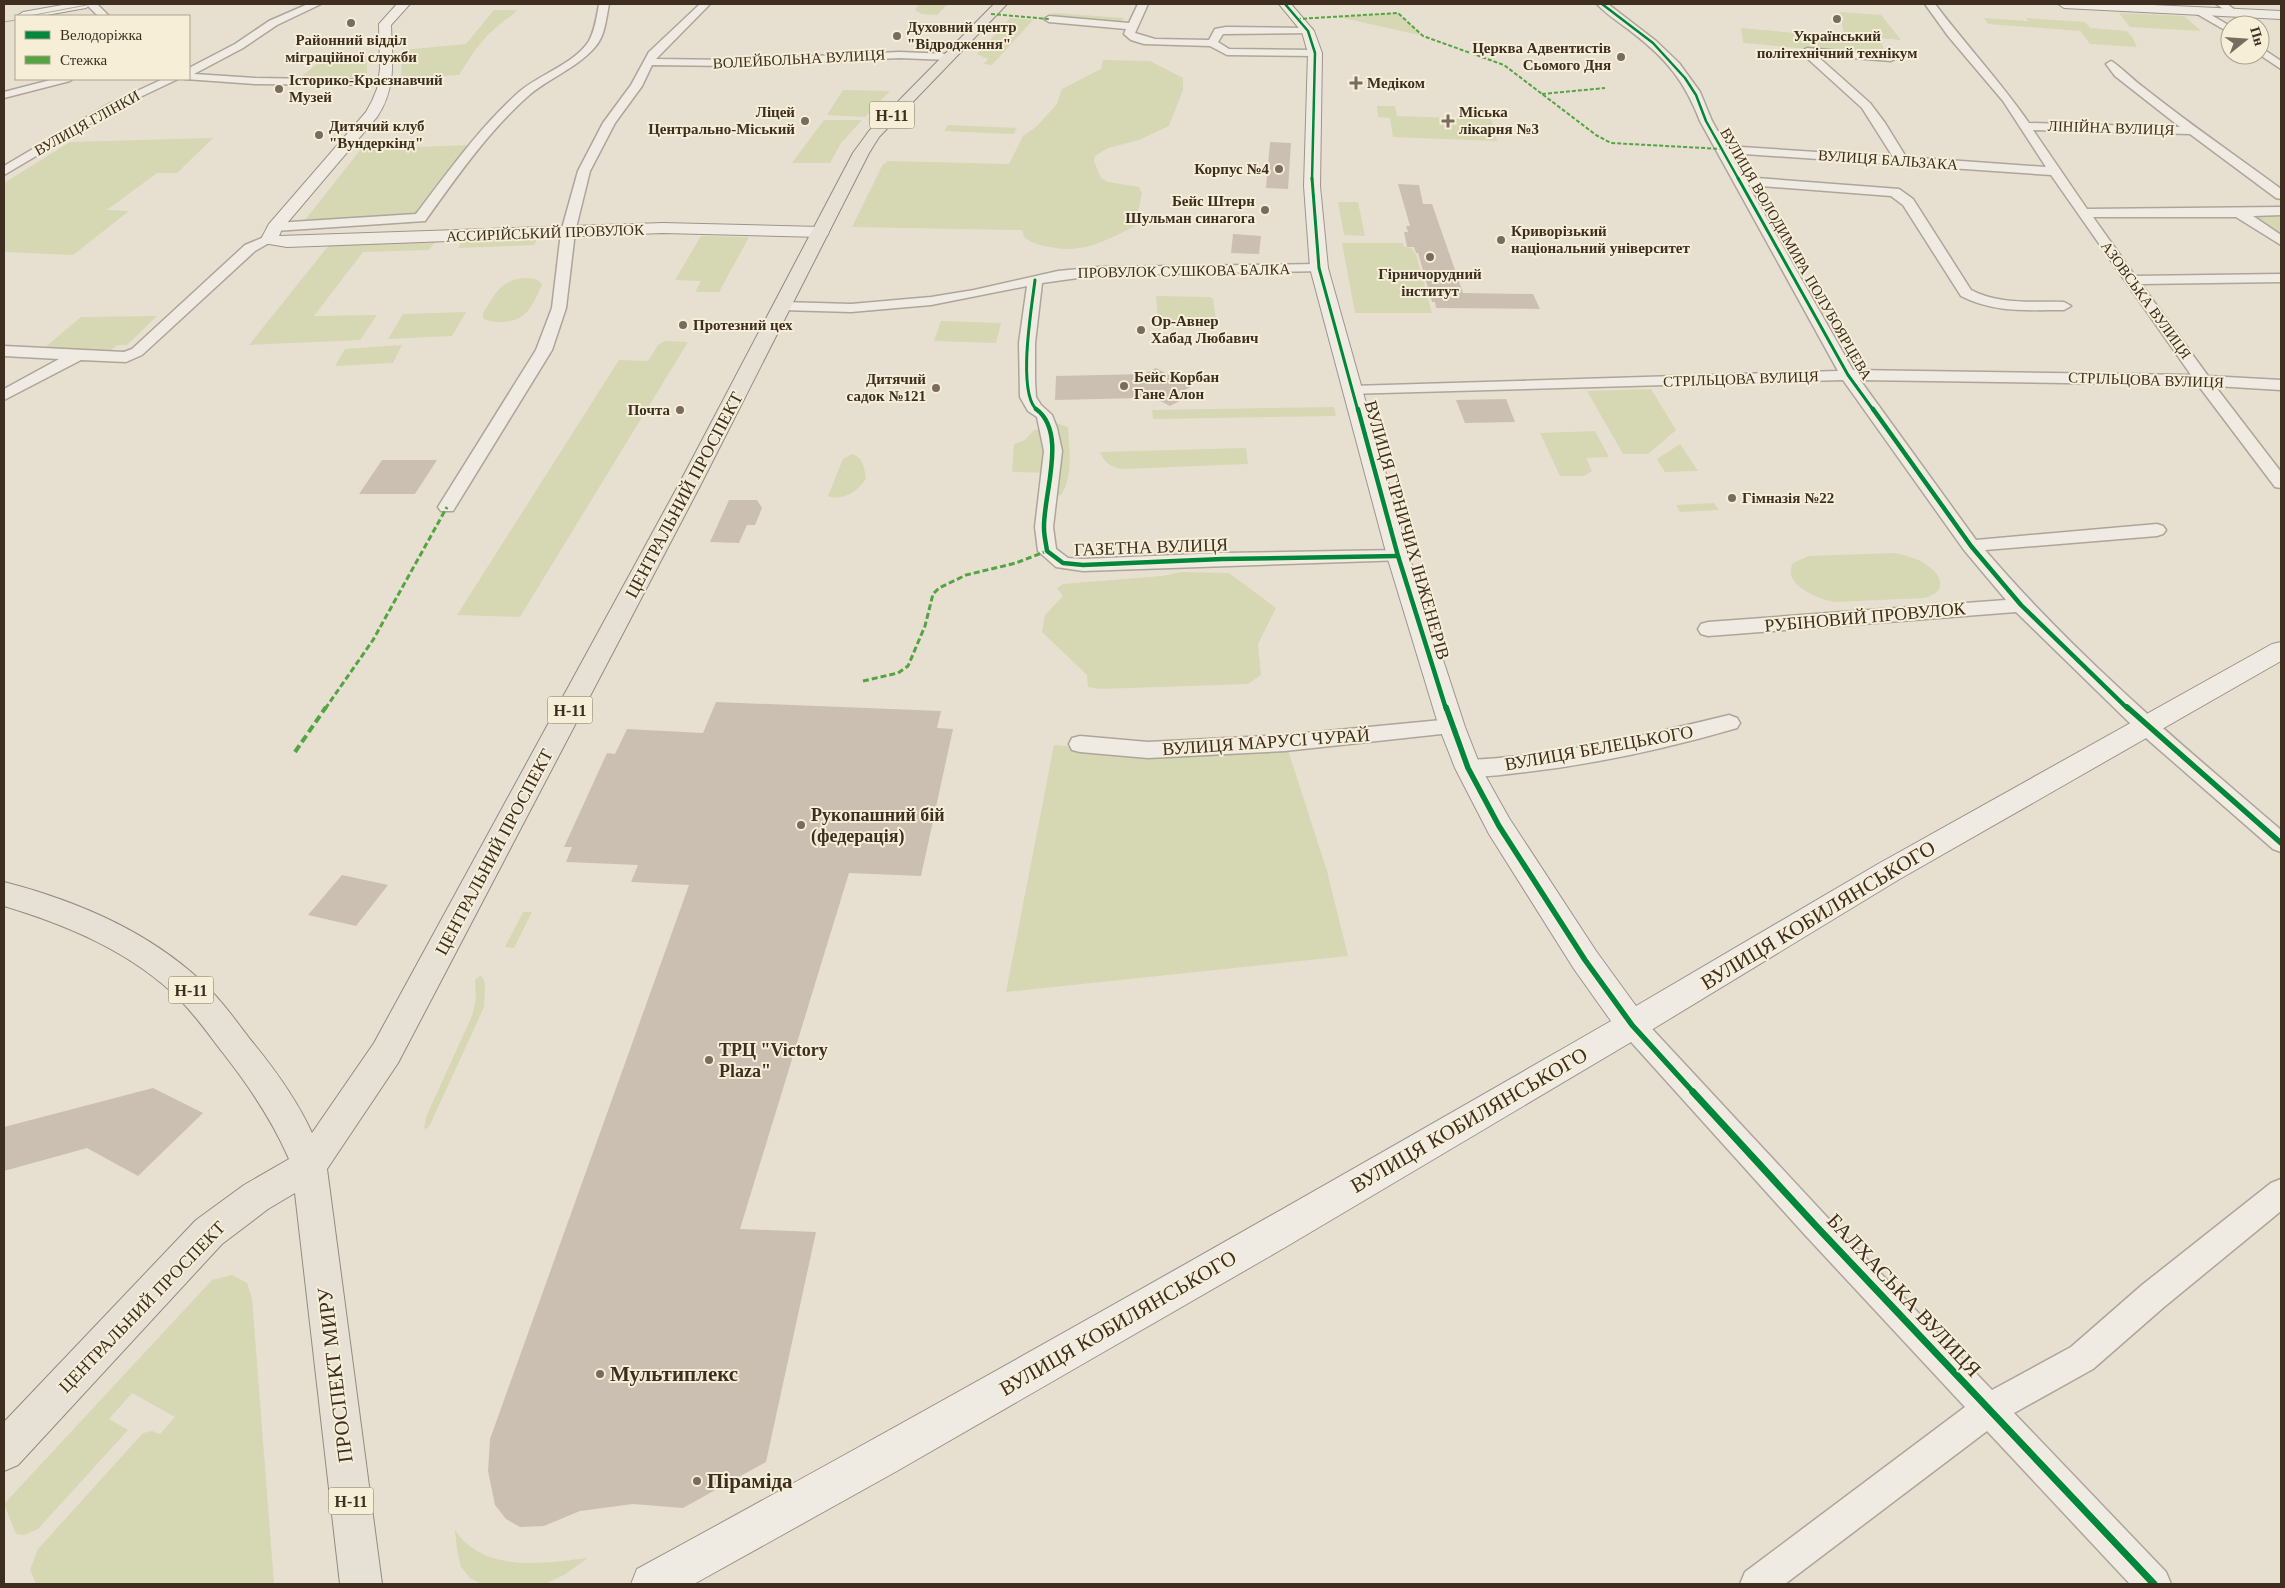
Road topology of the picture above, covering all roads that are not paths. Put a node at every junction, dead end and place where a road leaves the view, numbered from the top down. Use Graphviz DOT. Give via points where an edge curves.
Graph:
graph roads {
  1 [pos="93,4"];
  2 [pos="316,4"];
  3 [pos="404,4"];
  4 [pos="604,4"];
  5 [pos="705,4"];
  6 [pos="1001,4"];
  7 [pos="1143,4"];
  8 [pos="1284,4"];
  9 [pos="1602,4"];
  10 [pos="1930,4"];
  11 [pos="2064,4"];
  12 [pos="2221,4"];
  13 [pos="2201,12"];
  14 [pos="2234,13"];
  15 [pos="37,15"];
  16 [pos="45,15"];
  17 [pos="103,15"];
  18 [pos="2281,16"];
  19 [pos="1049,19"];
  20 [pos="2220,24"];
  21 [pos="1133,26"];
  22 [pos="1308,31"];
  23 [pos="1212,44"];
  24 [pos="1315,53"];
  25 [pos="949,57"];
  26 [pos="1891,58"];
  27 [pos="2270,58"];
  28 [pos="649,62"];
  29 [pos="2110,64"];
  30 [pos="2281,66"];
  31 [pos="190,71"];
  32 [pos="190,77"];
  33 [pos="62,80"];
  34 [pos="170,80"];
  35 [pos="386,82"];
  36 [pos="4,95"];
  37 [pos="2026,126"];
  38 [pos="2195,131"];
  39 [pos="1722,149"];
  40 [pos="1900,160"];
  41 [pos="4,171"];
  42 [pos="2053,171"];
  43 [pos="1739,180"];
  44 [pos="2281,195"];
  45 [pos="2281,212"];
  46 [pos="2082,213"];
  47 [pos="2239,214"];
  48 [pos="568,232"];
  49 [pos="821,232"];
  50 [pos="272,233"];
  51 [pos="2281,241"];
  52 [pos="1319,268"];
  53 [pos="2281,278"];
  54 [pos="1035,280"];
  55 [pos="2133,280"];
  56 [pos="782,306"];
  57 [pos="2064,306"];
  58 [pos="4,351"];
  59 [pos="76,356"];
  60 [pos="1848,375"];
  61 [pos="2203,380"];
  62 [pos="2281,385"];
  63 [pos="1352,391"];
  64 [pos="4,395"];
  65 [pos="2281,483"];
  66 [pos="447,507"];
  67 [pos="2157,530"];
  68 [pos="1971,546"];
  69 [pos="1398,556"];
  70 [pos="2022,605"];
  71 [pos="1708,630"];
  72 [pos="2281,650"];
  73 [pos="1729,723"];
  74 [pos="1452,727"];
  75 [pos="2147,727"];
  76 [pos="1080,744"];
  77 [pos="1468,768"];
  78 [pos="2281,843"];
  79 [pos="4,894"];
  80 [pos="1632,1026"];
  81 [pos="308,1166"];
  82 [pos="2281,1193"];
  83 [pos="1990,1409"];
  84 [pos="4,1451"];
  85 [pos="361,1584"];
  86 [pos="652,1584"];
  87 [pos="1757,1584"];
  88 [pos="2154,1584"];
  1 -- 15 [label="street"];
  1 -- 16 [label="street"];
  1 -- 17 [label="street"];
  2 -- 31 [label="street" via="273,23 239,46"];
  3 -- 35 [label="street" via="385,24"];
  4 -- 50 [label="street" via="593,43 510,107 420,218"];
  5 -- 28 [label="street" via="660,46"];
  6 -- 25 [label="main road, ЦЕНТРАЛЬНИЙ ПРОСПЕКТ / Н-11"];
  7 -- 21 [label="street"];
  8 -- 22 [label="street, ВУЛИЦЯ ГІРНИЧИХ ІНЖЕНЕРІВ"];
  9 -- 39 [label="street, ВУЛИЦЯ ВОЛОДИМИРА ПОЛУБОЯРЦЕВА" via="1671,60 1694,92"];
  10 -- 37 [label="street, АЗОВСЬКА ВУЛИЦЯ"];
  11 -- 13 [label="street"];
  12 -- 14 [label="street"];
  13 -- 14 [label="street"];
  13 -- 20 [label="street"];
  14 -- 18 [label="street"];
  19 -- 21 [label="street"];
  21 -- 23 [label="street" via="1129,34 1136,39"];
  22 -- 23 [label="street" via="1226,30 1219,32"];
  22 -- 24 [label="street, ВУЛИЦЯ ГІРНИЧИХ ІНЖЕНЕРІВ"];
  23 -- 24 [label="street" via="1228,52"];
  24 -- 52 [label="street, ВУЛИЦЯ ГІРНИЧИХ ІНЖЕНЕРІВ" via="1312,186"];
  25 -- 28 [label="street, ВОЛЕЙБОЛЬНА ВУЛИЦЯ" via="882,55 730,64"];
  25 -- 49 [label="main road, ЦЕНТРАЛЬНИЙ ПРОСПЕКТ / Н-11" via="874,134"];
  26 -- 40 [label="street" via="1807,51 1822,69 1852,91 1878,122"];
  27 -- 30 [label="street"];
  28 -- 48 [label="street" via="584,171"];
  29 -- 38 [label="street, ЛІНІЙНА ВУЛИЦЯ"];
  32 -- 35 [label="street"];
  33 -- 36 [label="street"];
  34 -- 41 [label="street, ВУЛИЦЯ ГЛІНКИ" via="113,106"];
  35 -- 50 [label="street" via="372,114"];
  37 -- 38 [label="street, ЛІНІЙНА ВУЛИЦЯ"];
  37 -- 42 [label="street, АЗОВСЬКА ВУЛИЦЯ"];
  38 -- 44 [label="street, ЛІНІЙНА ВУЛИЦЯ"];
  39 -- 40 [label="street, ВУЛИЦЯ БАЛЬЗАКА"];
  39 -- 43 [label="street, ВУЛИЦЯ ВОЛОДИМИРА ПОЛУБОЯРЦЕВА"];
  40 -- 42 [label="street, ВУЛИЦЯ БАЛЬЗАКА"];
  42 -- 46 [label="street, АЗОВСЬКА ВУЛИЦЯ"];
  43 -- 57 [label="street" via="1894,192 1908,202 1966,293 1977,300 1996,304"];
  43 -- 60 [label="street, ВУЛИЦЯ ВОЛОДИМИРА ПОЛУБОЯРЦЕВА"];
  45 -- 47 [label="street, АЗОВСЬКА ВУЛИЦЯ"];
  46 -- 47 [label="street, АЗОВСЬКА ВУЛИЦЯ"];
  46 -- 55 [label="street, АЗОВСЬКА ВУЛИЦЯ"];
  47 -- 51 [label="street"];
  48 -- 49 [label="street, АССИРІЙСЬКИЙ ПРОВУЛОК" via="663,228"];
  48 -- 50 [label="street, АССИРІЙСЬКИЙ ПРОВУЛОК" via="287,242"];
  48 -- 66 [label="street" via="559,308 544,350"];
  49 -- 56 [label="main road, ЦЕНТРАЛЬНИЙ ПРОСПЕКТ / Н-11"];
  50 -- 59 [label="street" via="250,248 137,352 121,357"];
  52 -- 54 [label="street, ПРОВУЛОК СУШКОВА БАЛКА" via="1099,271"];
  52 -- 63 [label="street, ВУЛИЦЯ ГІРНИЧИХ ІНЖЕНЕРІВ"];
  53 -- 55 [label="street"];
  54 -- 56 [label="street, ПРОВУЛОК СУШКОВА БАЛКА" via="931,300 851,308"];
  54 -- 69 [label="street, ГАЗЕТНА ВУЛИЦЯ" via="1027,343 1027,380 1030,403 1044,415 1053,451 1044,527 1047,551 1063,563 1083,565"];
  55 -- 61 [label="street, АЗОВСЬКА ВУЛИЦЯ"];
  56 -- 81 [label="main road, ЦЕНТРАЛЬНИЙ ПРОСПЕКТ / Н-11" via="386,1053"];
  58 -- 59 [label="street"];
  59 -- 64 [label="street"];
  60 -- 61 [label="street, СТРІЛЬЦОВА ВУЛИЦЯ"];
  60 -- 63 [label="street, СТРІЛЬЦОВА ВУЛИЦЯ"];
  60 -- 68 [label="street, ВУЛИЦЯ ВОЛОДИМИРА ПОЛУБОЯРЦЕВА"];
  61 -- 62 [label="street, СТРІЛЬЦОВА ВУЛИЦЯ"];
  61 -- 65 [label="street, АЗОВСЬКА ВУЛИЦЯ"];
  63 -- 69 [label="street, ВУЛИЦЯ ГІРНИЧИХ ІНЖЕНЕРІВ"];
  67 -- 68 [label="street"];
  68 -- 70 [label="street, ВУЛИЦЯ ВОЛОДИМИРА ПОЛУБОЯРЦЕВА"];
  69 -- 74 [label="street, ВУЛИЦЯ ГІРНИЧИХ ІНЖЕНЕРІВ"];
  70 -- 71 [label="street, РУБІНОВИЙ ПРОВУЛОК"];
  70 -- 75 [label="street, ВУЛИЦЯ ВОЛОДИМИРА ПОЛУБОЯРЦЕВА"];
  72 -- 75 [label="street, ВУЛИЦЯ КОБИЛЯНСЬКОГО"];
  73 -- 77 [label="street, ВУЛИЦЯ БЕЛЕЦЬКОГО" via="1558,759"];
  74 -- 76 [label="street, ВУЛИЦЯ МАРУСІ ЧУРАЙ" via="1285,743 1148,750"];
  74 -- 77 [label="street, ВУЛИЦЯ ГІРНИЧИХ ІНЖЕНЕРІВ"];
  75 -- 78 [label="street, ВУЛИЦЯ ВОЛОДИМИРА ПОЛУБОЯРЦЕВА"];
  75 -- 80 [label="street, ВУЛИЦЯ КОБИЛЯНСЬКОГО" via="1888,872"];
  77 -- 80 [label="street, ВУЛИЦЯ ГІРНИЧИХ ІНЖЕНЕРІВ" via="1499,826 1585,960"];
  79 -- 81 [label="main road, Н-11" via="80,920 124,942 189,989 269,1092 288,1121"];
  80 -- 83 [label="street, БАЛХАСЬКА ВУЛИЦЯ"];
  80 -- 86 [label="street, ВУЛИЦЯ КОБИЛЯНСЬКОГО" via="883,1457"];
  81 -- 84 [label="main road, ЦЕНТРАЛЬНИЙ ПРОСПЕКТ / Н-11" via="256,1197 209,1232"];
  81 -- 85 [label="main road, ПРОСПЕКТ МИРУ / Н-11"];
  82 -- 83 [label="street" via="2082,1358"];
  83 -- 87 [label="street"];
  83 -- 88 [label="street, БАЛХАСЬКА ВУЛИЦЯ"];
}
